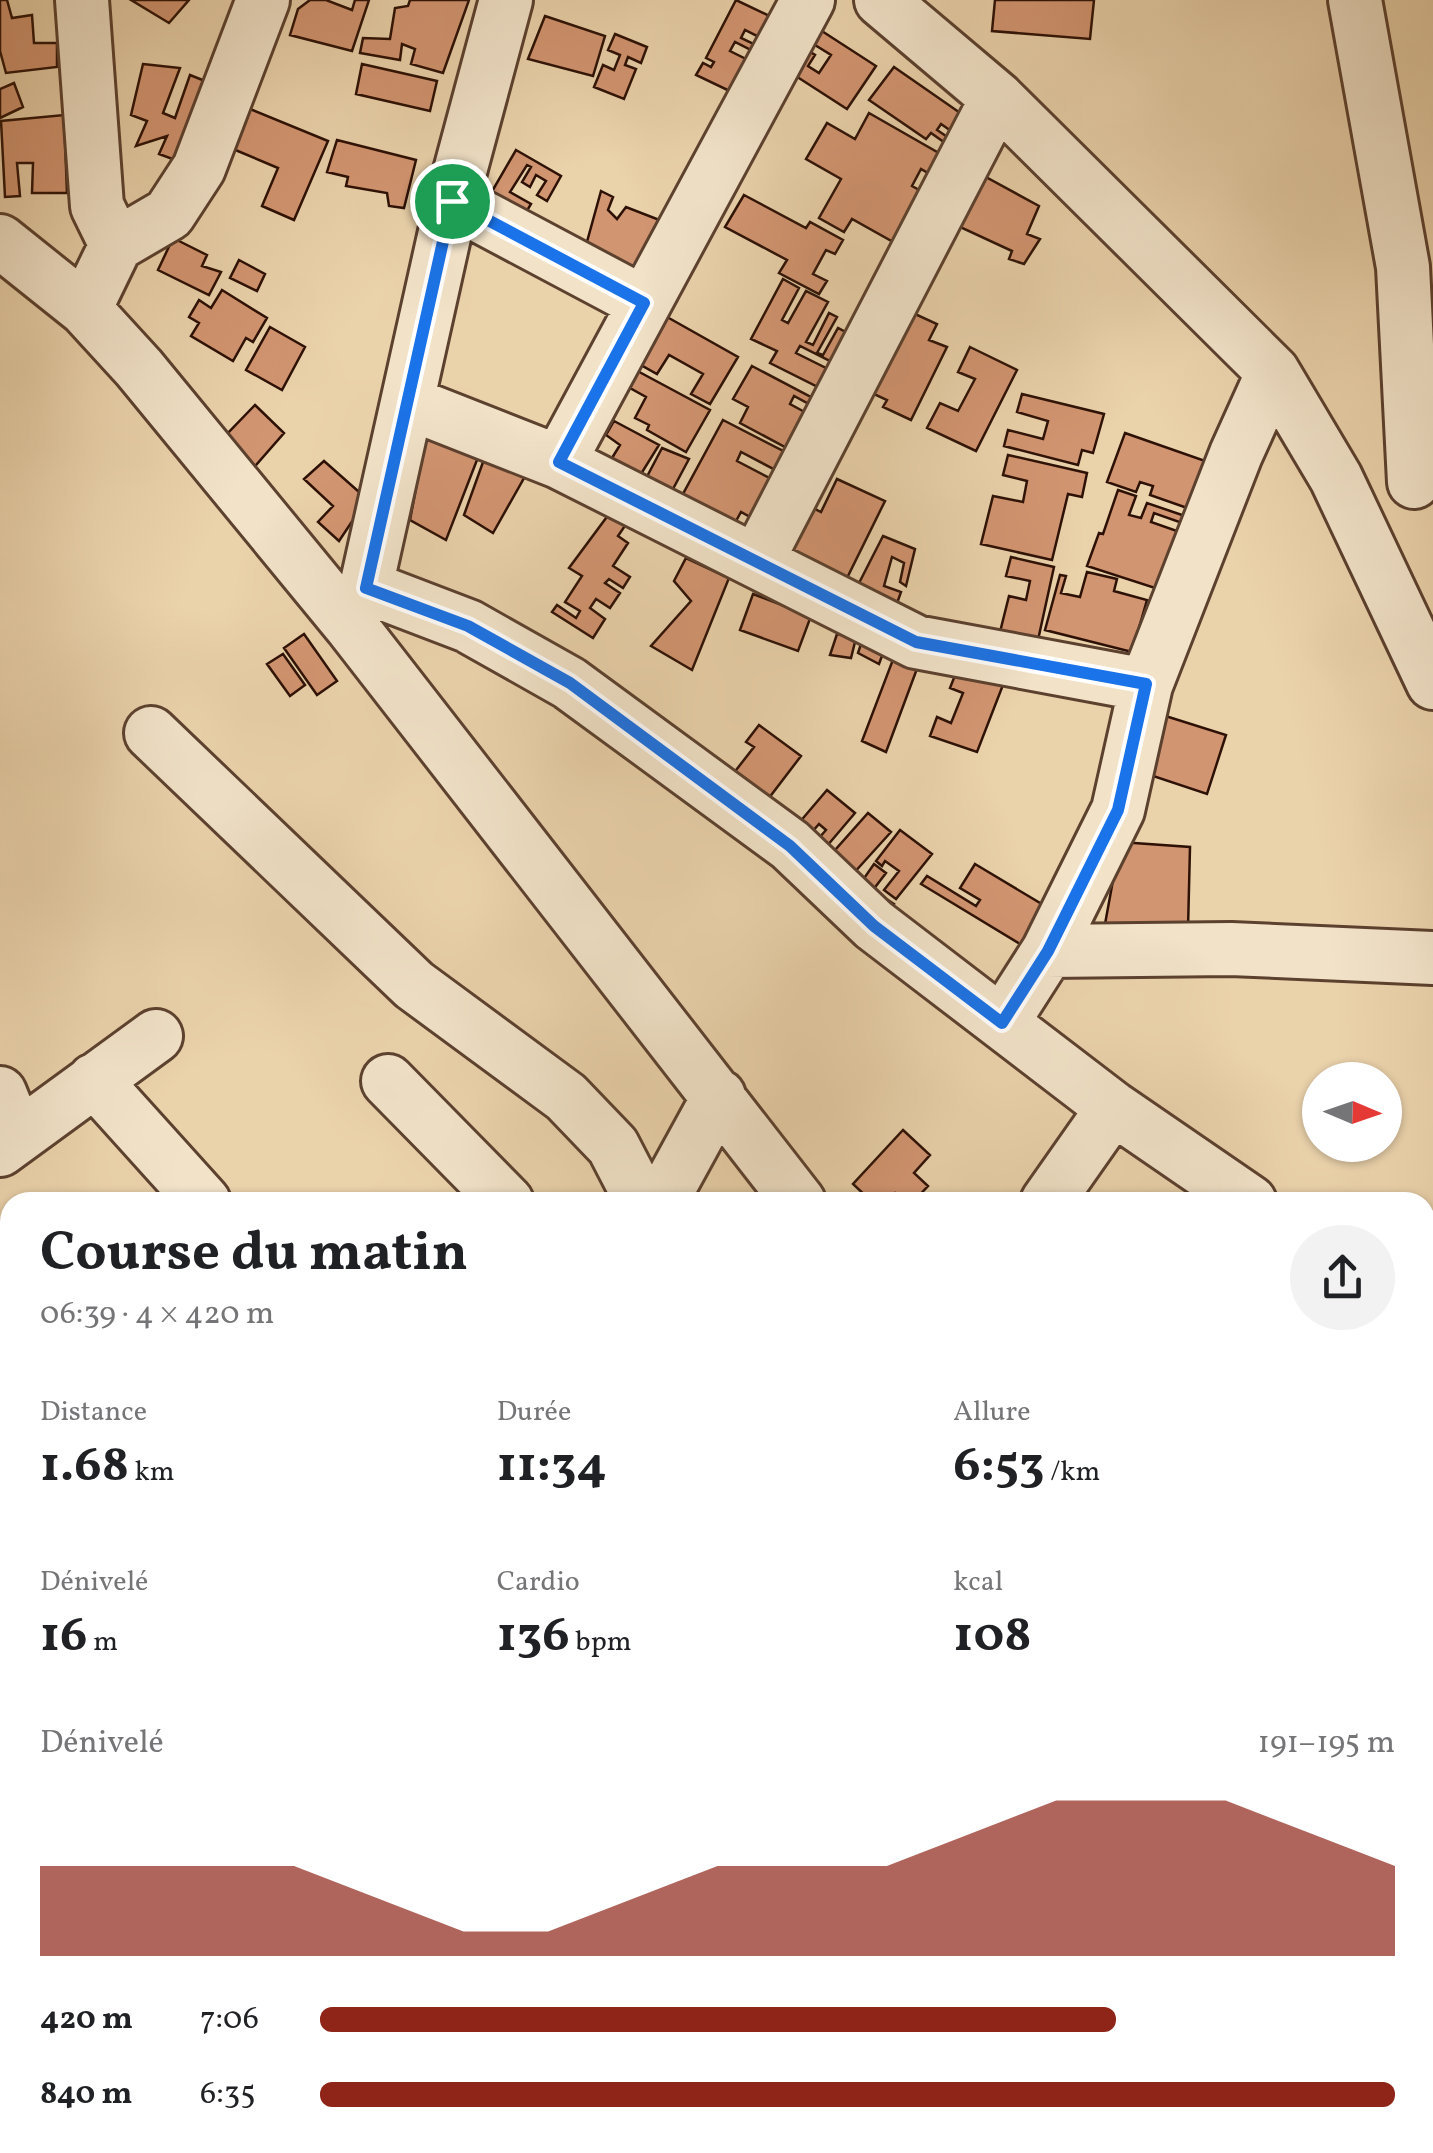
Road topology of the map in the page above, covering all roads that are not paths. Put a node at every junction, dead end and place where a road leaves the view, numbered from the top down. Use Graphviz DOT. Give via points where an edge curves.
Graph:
graph roads {
  1 [pos="82,0"];
  2 [pos="263,0"];
  3 [pos="506,0"];
  4 [pos="808,0"];
  5 [pos="881,0"];
  6 [pos="1355,0"];
  7 [pos="998,98"];
  8 [pos="452,201"];
  9 [pos="0,241"];
  10 [pos="116,244"];
  11 [pos="644,303"];
  12 [pos="85,309"];
  13 [pos="1273,372"];
  14 [pos="408,403"];
  15 [pos="559,462"];
  16 [pos="1336,478"];
  17 [pos="1424,483"];
  18 [pos="757,561"];
  19 [pos="358,607"];
  20 [pos="1433,682"];
  21 [pos="1146,684"];
  22 [pos="150,734"];
  23 [pos="1048,951"];
  24 [pos="1433,958"];
  25 [pos="1002,1023"];
  26 [pos="156,1036"];
  27 [pos="94,1080"];
  28 [pos="388,1080"];
  29 [pos="719,1096"];
  30 [pos="1112,1108"];
  31 [pos="6,1126"];
  32 [pos="195,1192"];
  33 [pos="498,1192"];
  34 [pos="637,1192"];
  35 [pos="666,1192"];
  36 [pos="791,1192"];
  37 [pos="1054,1192"];
  38 [pos="1235,1192"];
  1 -- 10 [label="street" via="97,206"];
  2 -- 10 [label="street" via="199,168 169,214"];
  3 -- 8 [label="street"];
  4 -- 11 [label="street"];
  5 -- 7 [label="street"];
  6 -- 17 [label="street" via="1402,267"];
  7 -- 13 [label="street"];
  7 -- 18 [label="street"];
  8 -- 11 [label="street"];
  8 -- 14 [label="street"];
  9 -- 12 [label="street"];
  10 -- 12 [label="street"];
  11 -- 15 [label="street"];
  12 -- 19 [label="street"];
  13 -- 16 [label="street"];
  13 -- 21 [label="street"];
  14 -- 15 [label="street"];
  14 -- 19 [label="street"];
  15 -- 18 [label="street"];
  16 -- 17 [label="street"];
  16 -- 20 [label="street"];
  18 -- 21 [label="street" via="916,642"];
  19 -- 25 [label="street" via="468,626 570,683 790,846 874,926"];
  19 -- 29 [label="street"];
  21 -- 23 [label="street" via="1118,810"];
  22 -- 34 [label="street" via="414,984 566,1097 613,1146"];
  23 -- 24 [label="street" via="1231,949"];
  23 -- 25 [label="street"];
  25 -- 30 [label="street"];
  26 -- 27 [label="street"];
  27 -- 31 [label="street"];
  27 -- 32 [label="street"];
  28 -- 33 [label="street"];
  29 -- 35 [label="street"];
  29 -- 36 [label="street"];
  30 -- 37 [label="street"];
  30 -- 38 [label="street"];
}
